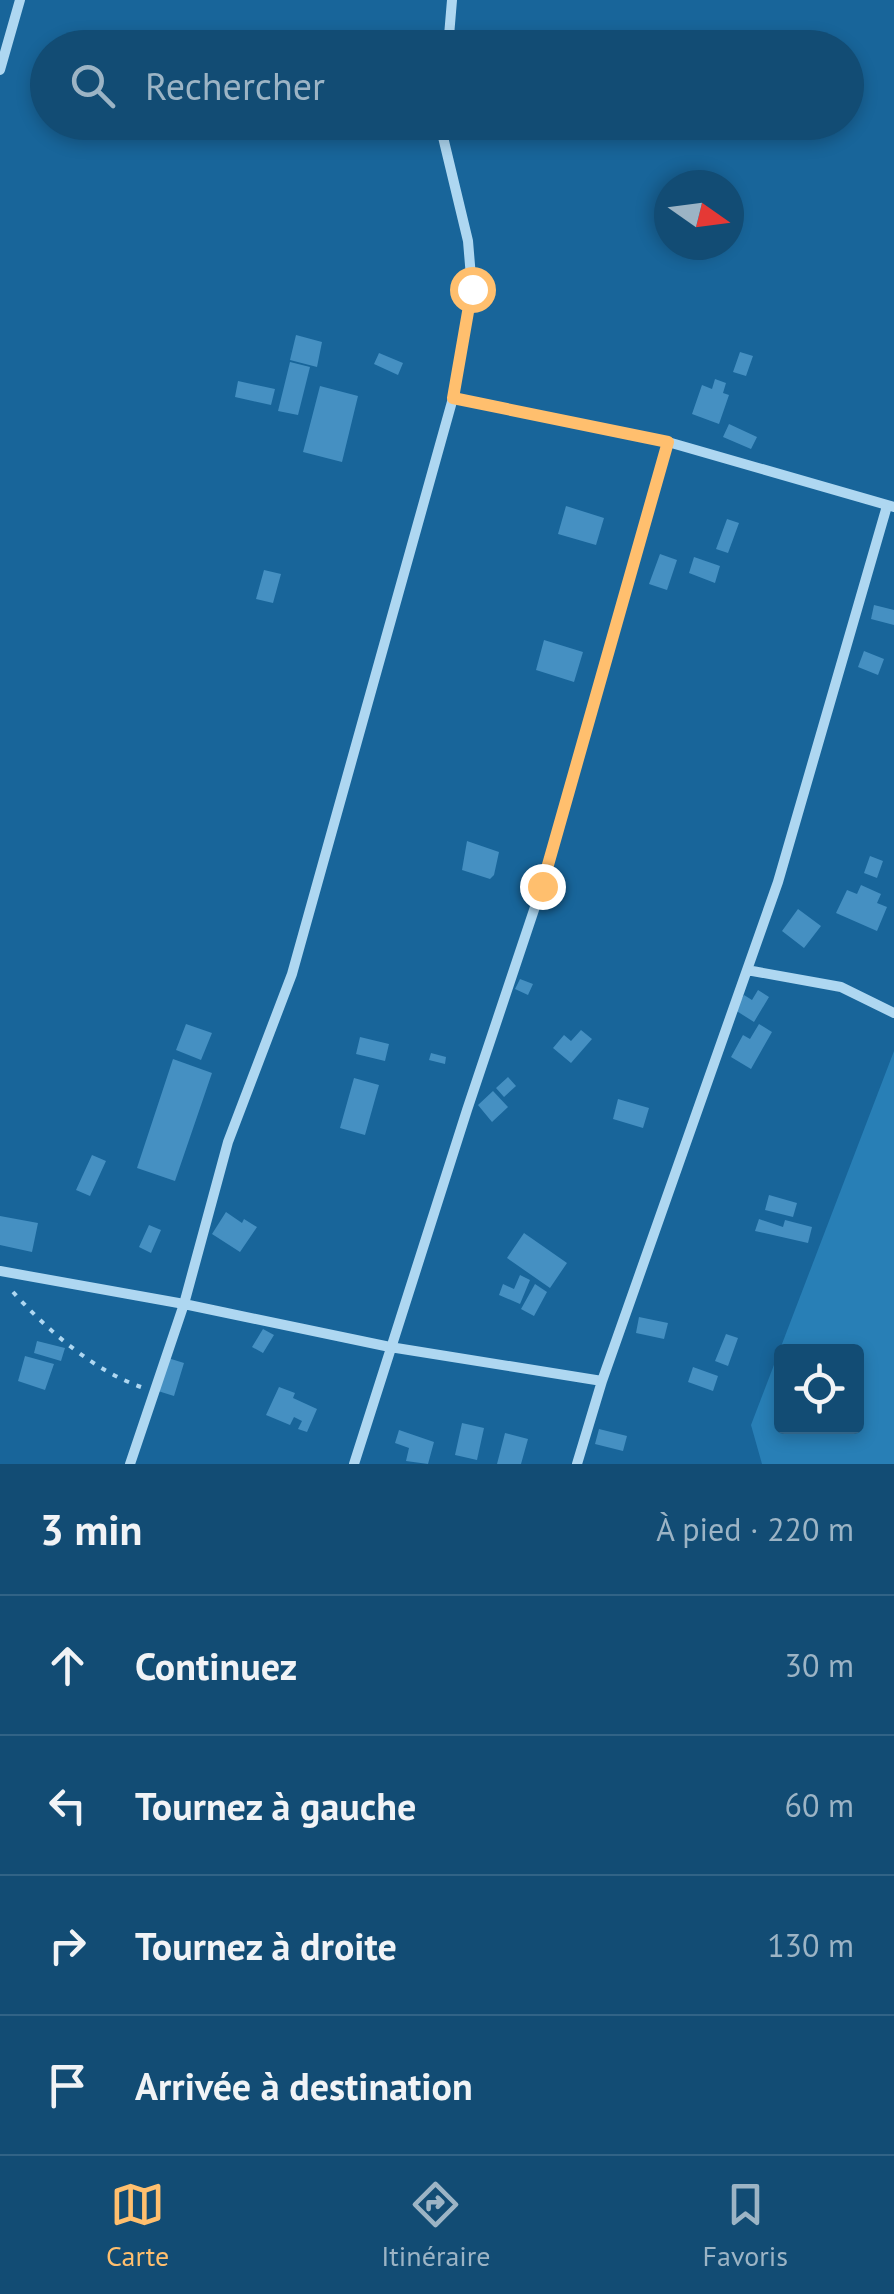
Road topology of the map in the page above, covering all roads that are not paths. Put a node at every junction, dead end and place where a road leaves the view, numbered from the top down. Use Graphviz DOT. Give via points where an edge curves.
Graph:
graph roads {
  1 [pos="20,0"];
  2 [pos="452,0"];
  3 [pos="450,30"];
  4 [pos="0,70"];
  5 [pos="445,140"];
  6 [pos="453,398"];
  7 [pos="668,442"];
  8 [pos="891,506"];
  9 [pos="748,970"];
  10 [pos="894,1013"];
  11 [pos="0,1270"];
  12 [pos="184,1304"];
  13 [pos="390,1347"];
  14 [pos="602,1382"];
  15 [pos="130,1464"];
  16 [pos="354,1464"];
  17 [pos="577,1464"];
  1 -- 4 [label="street"];
  2 -- 3 [label="street"];
  5 -- 6 [label="street" via="472,289"];
  6 -- 7 [label="street"];
  6 -- 12 [label="street" via="297,956 228,1142"];
  7 -- 8 [label="street"];
  7 -- 13 [label="street" via="542,886"];
  8 -- 9 [label="street"];
  9 -- 10 [label="street" via="841,987"];
  9 -- 14 [label="street"];
  11 -- 12 [label="street"];
  12 -- 13 [label="street"];
  12 -- 15 [label="street"];
  13 -- 14 [label="street"];
  13 -- 16 [label="street"];
  14 -- 17 [label="street"];
}
